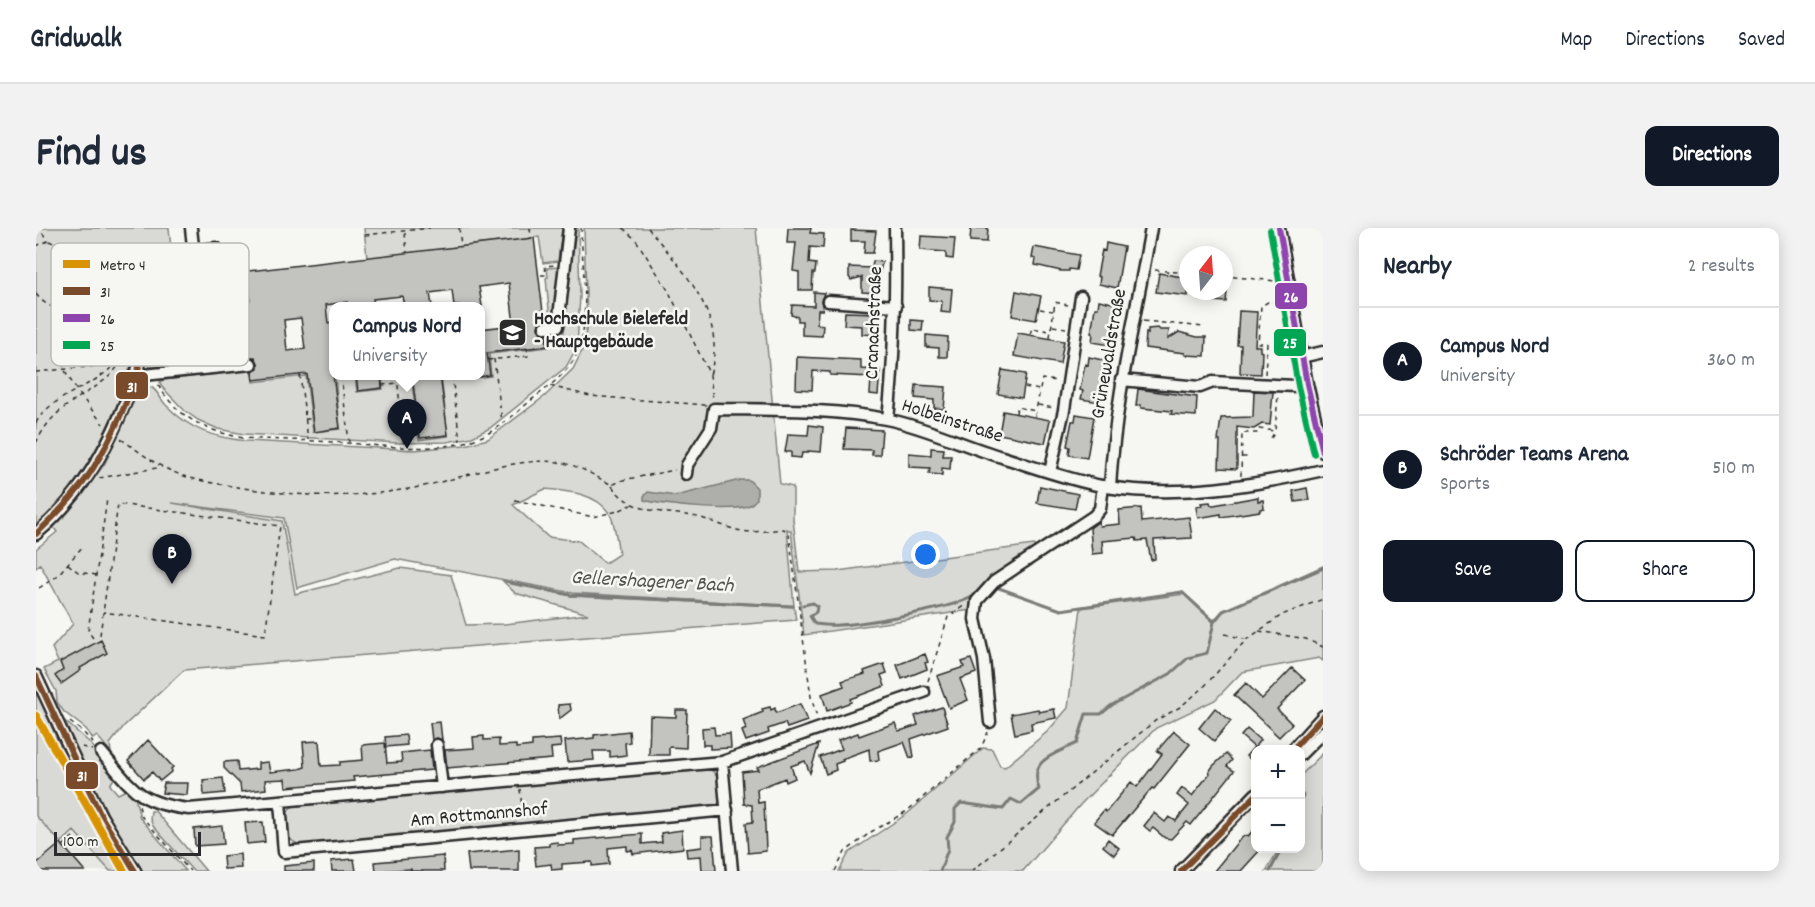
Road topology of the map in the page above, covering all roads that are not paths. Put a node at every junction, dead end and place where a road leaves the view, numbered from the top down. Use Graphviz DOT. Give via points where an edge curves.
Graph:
graph roads {
  1 [pos="191,228"];
  2 [pos="569,228"];
  3 [pos="896,228"];
  4 [pos="1151,228"];
  5 [pos="1279,228"];
  6 [pos="193,243"];
  7 [pos="828,301"];
  8 [pos="1081,302"];
  9 [pos="896,306"];
  10 [pos="545,327"];
  11 [pos="1323,352"];
  12 [pos="1302,357"];
  13 [pos="137,366"];
  14 [pos="233,366"];
  15 [pos="134,376"];
  16 [pos="1121,380"];
  17 [pos="1307,384"];
  18 [pos="888,419"];
  19 [pos="1323,452"];
  20 [pos="686,470"];
  21 [pos="1323,470"];
  22 [pos="1050,472"];
  23 [pos="1106,486"];
  24 [pos="36,534"];
  25 [pos="36,676"];
  26 [pos="924,692"];
  27 [pos="1323,716"];
  28 [pos="990,722"];
  29 [pos="1323,732"];
  30 [pos="437,745"];
  31 [pos="1297,745"];
  32 [pos="1305,750"];
  33 [pos="101,752"];
  34 [pos="722,762"];
  35 [pos="442,787"];
  36 [pos="1252,799"];
  37 [pos="279,802"];
  38 [pos="727,810"];
  39 [pos="135,871"];
  40 [pos="732,871"];
  41 [pos="1181,871"];
  1 -- 6 [label="street"];
  2 -- 10 [label="street" via="558,326"];
  3 -- 9 [label="street, Cranachstraße"];
  4 -- 16 [label="street, Grünewaldstraße"];
  5 -- 12 [label="street"];
  7 -- 9 [label="street"];
  8 -- 22 [label="street"];
  9 -- 18 [label="street, Cranachstraße"];
  11 -- 12 [label="street"];
  12 -- 17 [label="street"];
  13 -- 15 [label="street"];
  14 -- 15 [label="street"];
  15 -- 24 [label="street" via="100,458 76,494"];
  16 -- 17 [label="street" via="1200,387 1214,382"];
  16 -- 23 [label="street, Grünewaldstraße"];
  17 -- 19 [label="street"];
  18 -- 20 [label="street, Holbeinstraße" via="840,412 714,409 711,428"];
  18 -- 22 [label="street, Holbeinstraße"];
  21 -- 23 [label="street, Holbeinstraße" via="1240,486 1186,491"];
  22 -- 23 [label="street, Holbeinstraße"];
  23 -- 28 [label="street" via="1094,516 994,582 977,601 975,619 984,659"];
  25 -- 39 [label="street" via="105,824"];
  26 -- 34 [label="street, Am Rottmannshof"];
  27 -- 31 [label="street"];
  29 -- 32 [label="street"];
  30 -- 35 [label="street"];
  33 -- 37 [label="street, Am Rottmannshof" via="122,782 167,806 189,809"];
  34 -- 35 [label="street, Am Rottmannshof"];
  34 -- 38 [label="street"];
  35 -- 37 [label="street, Am Rottmannshof"];
  36 -- 41 [label="street"];
  37 -- 38 [label="street, Am Rottmannshof" via="284,852"];
  38 -- 40 [label="street"];
}
